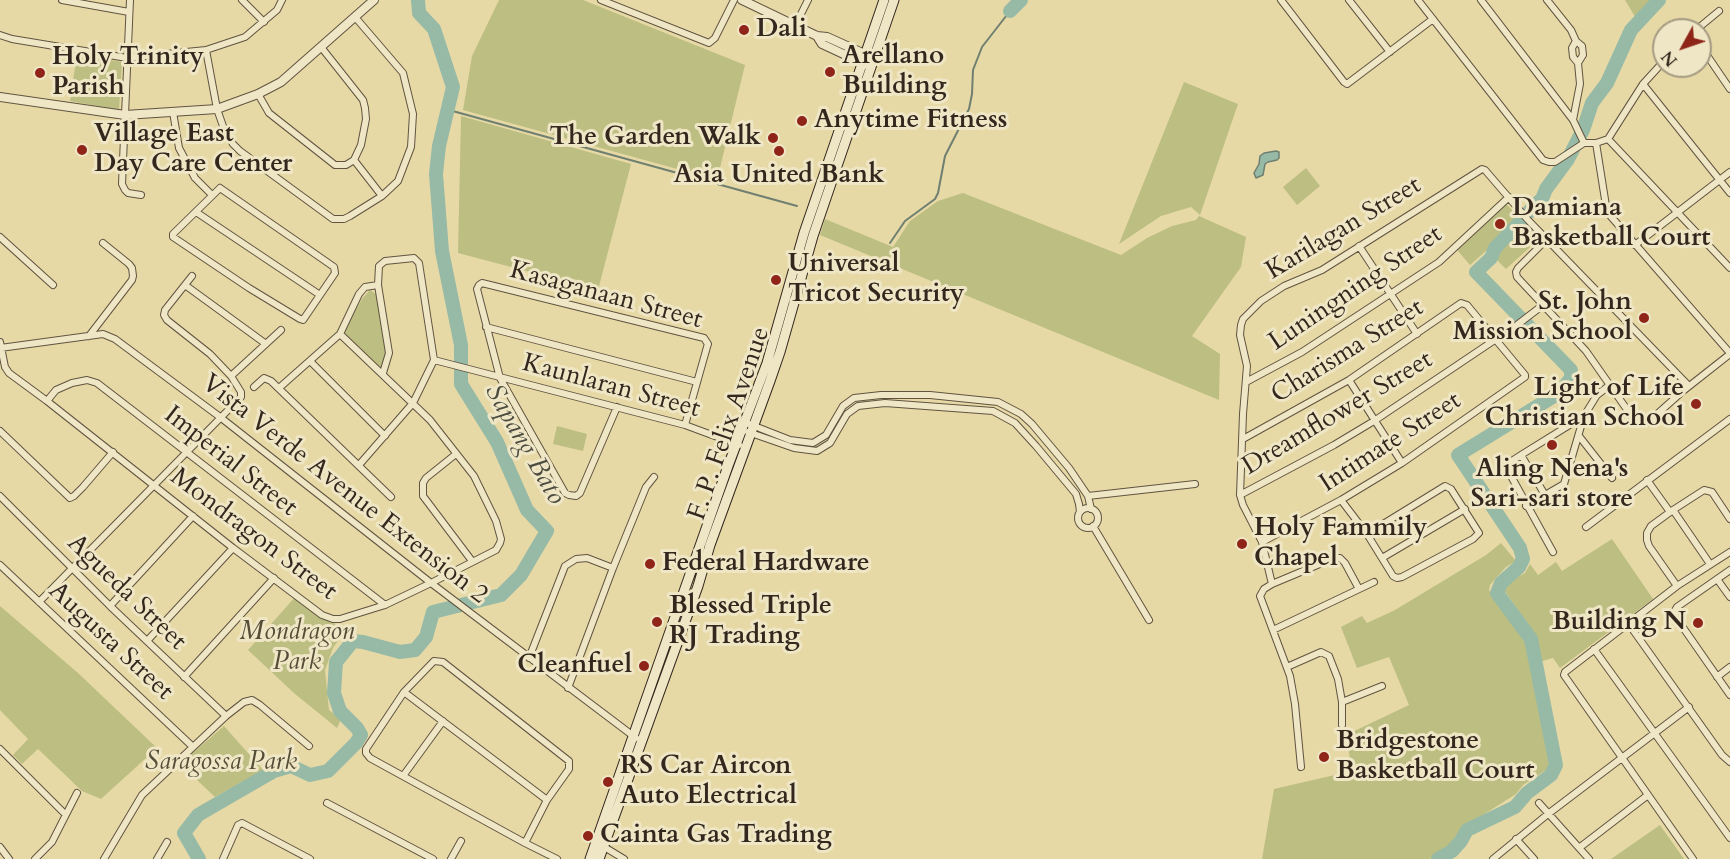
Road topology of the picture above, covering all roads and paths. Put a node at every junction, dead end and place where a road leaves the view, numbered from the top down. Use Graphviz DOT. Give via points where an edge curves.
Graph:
graph roads {
  1 [pos="62,0"];
  2 [pos="129,0"];
  3 [pos="242,0"];
  4 [pos="282,0"];
  5 [pos="374,0"];
  6 [pos="601,0"];
  7 [pos="734,0"];
  8 [pos="742,0"];
  9 [pos="807,0"];
  10 [pos="884,0"];
  11 [pos="894,0"];
  12 [pos="1281,0"];
  13 [pos="1349,0"];
  14 [pos="1418,0"];
  15 [pos="1481,0"];
  16 [pos="1547,0"];
  17 [pos="74,2"];
  18 [pos="1719,11"];
  19 [pos="129,12"];
  20 [pos="356,17"];
  21 [pos="1711,18"];
  22 [pos="1433,19"];
  23 [pos="264,21"];
  24 [pos="795,26"];
  25 [pos="0,35"];
  26 [pos="321,47"];
  27 [pos="206,50"];
  28 [pos="1390,52"];
  29 [pos="127,58"];
  30 [pos="868,61"];
  31 [pos="1712,63"];
  32 [pos="1652,74"];
  33 [pos="1643,84"];
  34 [pos="1730,89"];
  35 [pos="258,94"];
  36 [pos="0,98"];
  37 [pos="217,109"];
  38 [pos="172,112"];
  39 [pos="125,115"];
  40 [pos="1574,120"];
  41 [pos="1581,139"];
  42 [pos="1608,139"];
  43 [pos="1596,143"];
  44 [pos="354,160"];
  45 [pos="1730,172"];
  46 [pos="1719,180"];
  47 [pos="1730,193"];
  48 [pos="141,195"];
  49 [pos="212,195"];
  50 [pos="382,196"];
  51 [pos="1509,197"];
  52 [pos="196,212"];
  53 [pos="1678,212"];
  54 [pos="0,237"];
  55 [pos="1547,238"];
  56 [pos="103,243"];
  57 [pos="1635,244"];
  58 [pos="1359,246"];
  59 [pos="1730,268"];
  60 [pos="192,276"];
  61 [pos="53,285"];
  62 [pos="184,285"];
  63 [pos="378,285"];
  64 [pos="1389,294"];
  65 [pos="320,295"];
  66 [pos="1543,305"];
  67 [pos="486,327"];
  68 [pos="281,330"];
  69 [pos="340,334"];
  70 [pos="1417,334"];
  71 [pos="89,336"];
  72 [pos="1495,339"];
  73 [pos="266,344"];
  74 [pos="0,346"];
  75 [pos="1730,354"];
  76 [pos="434,360"];
  77 [pos="310,361"];
  78 [pos="382,373"];
  79 [pos="231,376"];
  80 [pos="500,378"];
  81 [pos="1349,380"];
  82 [pos="697,382"];
  83 [pos="1246,382"];
  84 [pos="1610,385"];
  85 [pos="1689,386"];
  86 [pos="254,387"];
  87 [pos="279,388"];
  88 [pos="930,395"];
  89 [pos="47,400"];
  90 [pos="413,404"];
  91 [pos="928,406"];
  92 [pos="617,407"];
  93 [pos="1021,414"];
  94 [pos="1584,416"];
  95 [pos="220,417"];
  96 [pos="1730,419"];
  97 [pos="1374,421"];
  98 [pos="1015,423"];
  99 [pos="685,424"];
  100 [pos="747,428"];
  101 [pos="0,431"];
  102 [pos="1579,435"];
  103 [pos="385,436"];
  104 [pos="1243,440"];
  105 [pos="741,445"];
  106 [pos="113,452"];
  107 [pos="185,452"];
  108 [pos="456,454"];
  109 [pos="1521,455"];
  110 [pos="1402,463"];
  111 [pos="359,465"];
  112 [pos="654,477"];
  113 [pos="1612,478"];
  114 [pos="1647,480"];
  115 [pos="1195,484"];
  116 [pos="153,485"];
  117 [pos="1240,495"];
  118 [pos="1545,495"];
  119 [pos="0,496"];
  120 [pos="1088,496"];
  121 [pos="391,497"];
  122 [pos="1341,500"];
  123 [pos="1526,506"];
  124 [pos="1091,509"];
  125 [pos="1465,509"];
  126 [pos="1672,511"];
  127 [pos="1080,512"];
  128 [pos="193,516"];
  129 [pos="1730,519"];
  130 [pos="1093,526"];
  131 [pos="1586,527"];
  132 [pos="1367,534"];
  133 [pos="1262,542"];
  134 [pos="233,548"];
  135 [pos="1553,552"];
  136 [pos="1730,552"];
  137 [pos="1382,558"];
  138 [pos="472,561"];
  139 [pos="1710,564"];
  140 [pos="0,565"];
  141 [pos="613,568"];
  142 [pos="73,569"];
  143 [pos="1730,570"];
  144 [pos="274,578"];
  145 [pos="1717,579"];
  146 [pos="1374,582"];
  147 [pos="431,583"];
  148 [pos="1272,584"];
  149 [pos="1677,586"];
  150 [pos="1359,589"];
  151 [pos="1730,597"];
  152 [pos="39,602"];
  153 [pos="385,605"];
  154 [pos="110,606"];
  155 [pos="1149,620"];
  156 [pos="1628,623"];
  157 [pos="1273,630"];
  158 [pos="147,641"];
  159 [pos="1594,649"];
  160 [pos="529,658"];
  161 [pos="1287,667"];
  162 [pos="1730,667"];
  163 [pos="184,677"];
  164 [pos="1717,677"];
  165 [pos="1382,686"];
  166 [pos="568,688"];
  167 [pos="404,692"];
  168 [pos="1730,695"];
  169 [pos="1342,702"];
  170 [pos="1689,707"];
  171 [pos="226,716"];
  172 [pos="443,721"];
  173 [pos="1342,725"];
  174 [pos="1655,733"];
  175 [pos="638,739"];
  176 [pos="309,746"];
  177 [pos="193,747"];
  178 [pos="0,749"];
  179 [pos="1623,758"];
  180 [pos="1730,762"];
  181 [pos="1301,767"];
  182 [pos="403,776"];
  183 [pos="77,793"];
  184 [pos="1648,795"];
  185 [pos="547,800"];
  186 [pos="327,803"];
  187 [pos="1539,803"];
  188 [pos="65,814"];
  189 [pos="1548,814"];
  190 [pos="1730,838"];
  191 [pos="1516,839"];
  192 [pos="461,841"];
  193 [pos="167,842"];
  194 [pos="525,843"];
  195 [pos="599,844"];
  196 [pos="0,847"];
  197 [pos="1579,848"];
  198 [pos="9,859"];
  199 [pos="34,859"];
  200 [pos="104,859"];
  201 [pos="157,859"];
  202 [pos="223,859"];
  203 [pos="310,859"];
  204 [pos="433,859"];
  205 [pos="451,859"];
  206 [pos="557,859"];
  207 [pos="590,859"];
  208 [pos="598,859"];
  209 [pos="624,859"];
  210 [pos="1493,859"];
  211 [pos="1534,859"];
  212 [pos="1589,859"];
  213 [pos="1692,859"];
  1 -- 17 [label="street"];
  2 -- 19 [label="street"];
  3 -- 23 [label="street"];
  4 -- 23 [label="street"];
  5 -- 20 [label="street"];
  6 -- 7 [label="street" via="706,42 715,38"];
  8 -- 24 [label="street"];
  9 -- 24 [label="street"];
  10 -- 30 [label="main road, F. P. Felix Avenue"];
  11 -- 30 [label="main road, F. P. Felix Avenue"];
  12 -- 28 [label="street" via="1344,82 1349,83"];
  13 -- 28 [label="street"];
  14 -- 22 [label="street"];
  15 -- 40 [label="street"];
  16 -- 40 [label="street" via="1582,46"];
  17 -- 19 [label="street"];
  18 -- 21 [label="street"];
  19 -- 29 [label="street"];
  20 -- 26 [label="street"];
  20 -- 50 [label="street" via="403,73 413,114 411,147 398,181"];
  22 -- 28 [label="street"];
  22 -- 41 [label="street" via="1543,160 1555,162 1568,155"];
  23 -- 27 [label="street" via="245,37"];
  24 -- 30 [label="street" via="827,37"];
  25 -- 29 [label="street"];
  26 -- 35 [label="street" via="281,82"];
  26 -- 44 [label="street" via="366,108 361,145"];
  27 -- 29 [label="street"];
  27 -- 37 [label="street"];
  29 -- 39 [label="street"];
  30 -- 100 [label="main road, F. P. Felix Avenue" via="801,243"];
  31 -- 34 [label="street"];
  32 -- 33 [label="street"];
  33 -- 42 [label="street"];
  33 -- 46 [label="street"];
  35 -- 37 [label="street"];
  35 -- 44 [label="street" via="269,113 335,165"];
  36 -- 39 [label="street"];
  37 -- 38 [label="street"];
  37 -- 50 [label="street" via="224,129 240,151 333,219 351,216"];
  38 -- 39 [label="street"];
  38 -- 49 [label="street" via="178,148 195,178"];
  39 -- 48 [label="street" via="122,184 128,193"];
  40 -- 41 [label="street"];
  41 -- 43 [label="street"];
  42 -- 43 [label="street"];
  42 -- 53 [label="street"];
  43 -- 57 [label="street" via="1605,208"];
  44 -- 50 [label="street"];
  45 -- 46 [label="street"];
  46 -- 47 [label="street"];
  46 -- 53 [label="street"];
  49 -- 52 [label="street"];
  49 -- 65 [label="street" via="221,189 334,267 335,273"];
  51 -- 55 [label="street"];
  51 -- 58 [label="street, Karilagan Street" via="1482,169"];
  51 -- 64 [label="street, Luningning Street" via="1439,262"];
  52 -- 65 [label="street"];
  52 -- 65 [label="street" via="173,238 302,320"];
  53 -- 57 [label="street"];
  53 -- 59 [label="street"];
  54 -- 61 [label="street"];
  55 -- 66 [label="street" via="1516,272"];
  55 -- 85 [label="street"];
  56 -- 71 [label="street" via="129,264 133,276"];
  57 -- 75 [label="street"];
  58 -- 64 [label="street"];
  58 -- 83 [label="street, Karilagan Street" via="1322,270 1284,286 1261,301 1243,320 1240,335 1248,366"];
  60 -- 62 [label="street"];
  62 -- 73 [label="street"];
  62 -- 79 [label="street" via="165,310 165,318"];
  63 -- 69 [label="street" via="365,287 359,294"];
  63 -- 76 [label="street" via="380,263 414,258 419,263"];
  63 -- 78 [label="street" via="389,353"];
  64 -- 70 [label="street"];
  64 -- 83 [label="street, Luningning Street" via="1302,352"];
  66 -- 72 [label="street, Dreamflower Street"];
  66 -- 84 [label="street" via="1586,351"];
  67 -- 80 [label="street"];
  67 -- 82 [label="street"];
  67 -- 82 [label="street, Kasaganaan Street" via="477,289 482,283 704,338 708,344"];
  68 -- 73 [label="street"];
  69 -- 77 [label="street"];
  69 -- 78 [label="street, Mondragon Street"];
  70 -- 72 [label="street, Charisma Street" via="1461,303"];
  70 -- 81 [label="street, Charisma Street"];
  71 -- 74 [label="street, Vista Verde Avenue Extension 2"];
  71 -- 95 [label="street, Vista Verde Avenue Extension 2" via="103,334 116,339"];
  72 -- 97 [label="street, Dreamflower Street"];
  72 -- 110 [label="street, Intimate Street" via="1525,377"];
  73 -- 79 [label="street"];
  74 -- 89 [label="street, Mondragon Street" via="9,373"];
  75 -- 85 [label="street"];
  76 -- 80 [label="street, Kaunlaran Street"];
  76 -- 90 [label="street"];
  77 -- 87 [label="street"];
  77 -- 103 [label="street"];
  78 -- 90 [label="street, Mondragon Street"];
  79 -- 95 [label="street" via="241,397"];
  80 -- 92 [label="street, Kaunlaran Street"];
  80 -- 92 [label="street" via="568,495 580,493"];
  81 -- 97 [label="street"];
  81 -- 104 [label="street, Charisma Street"];
  82 -- 99 [label="street, Kasaganaan Street"];
  83 -- 104 [label="street"];
  84 -- 85 [label="street" via="1641,424"];
  84 -- 94 [label="street" via="1597,395"];
  86 -- 87 [label="street" via="267,378"];
  87 -- 111 [label="street"];
  88 -- 91 [label="street"];
  88 -- 93 [label="street" via="998,402"];
  88 -- 100 [label="street" via="854,398 843,406 826,435 813,444"];
  89 -- 106 [label="street, Mondragon Street"];
  89 -- 107 [label="street, Imperial Street" via="56,390 72,383 97,383"];
  90 -- 103 [label="street"];
  90 -- 108 [label="street, Mondragon Street"];
  91 -- 98 [label="street" via="993,411"];
  91 -- 100 [label="street" via="858,406 847,414 830,443 817,451 794,448"];
  92 -- 99 [label="street, Kaunlaran Street"];
  93 -- 98 [label="street"];
  93 -- 120 [label="street" via="1047,441"];
  94 -- 102 [label="street"];
  94 -- 109 [label="street"];
  95 -- 107 [label="street"];
  95 -- 147 [label="street, Vista Verde Avenue Extension 2"];
  96 -- 114 [label="street"];
  97 -- 110 [label="street"];
  97 -- 117 [label="street, Dreamflower Street"];
  98 -- 127 [label="street" via="1076,494"];
  99 -- 105 [label="street, Kaunlaran Street"];
  100 -- 105 [label="main road, F. P. Felix Avenue"];
  101 -- 106 [label="street" via="70,498"];
  102 -- 113 [label="street"];
  102 -- 118 [label="street" via="1564,484"];
  103 -- 111 [label="street"];
  104 -- 117 [label="street"];
  105 -- 175 [label="main road, F. P. Felix Avenue"];
  106 -- 116 [label="street, Mondragon Street"];
  107 -- 116 [label="street"];
  107 -- 153 [label="street, Imperial Street"];
  108 -- 138 [label="street, Mondragon Street" via="474,476 501,539 496,550"];
  108 -- 138 [label="street" via="426,478 423,496"];
  109 -- 118 [label="street"];
  109 -- 123 [label="street" via="1506,465 1506,470"];
  110 -- 122 [label="street, Intimate Street"];
  111 -- 121 [label="street"];
  112 -- 141 [label="street" via="646,487"];
  114 -- 126 [label="street"];
  114 -- 131 [label="street"];
  115 -- 120 [label="street"];
  116 -- 128 [label="street, Mondragon Street"];
  116 -- 142 [label="street"];
  117 -- 133 [label="street"];
  118 -- 123 [label="street"];
  119 -- 142 [label="street, Agueda Street"];
  120 -- 124 [label="street"];
  122 -- 132 [label="street"];
  122 -- 133 [label="street, Intimate Street"];
  123 -- 135 [label="street"];
  124 -- 127 [label="street"];
  124 -- 130 [label="street" via="1098,519"];
  125 -- 132 [label="street" via="1451,489 1442,487"];
  125 -- 137 [label="street"];
  125 -- 137 [label="street" via="1478,529 1473,539 1402,577 1393,576"];
  126 -- 129 [label="street" via="1708,490"];
  126 -- 139 [label="street"];
  126 -- 149 [label="street" via="1651,526 1647,540"];
  127 -- 130 [label="street" via="1080,524"];
  128 -- 134 [label="street, Mondragon Street"];
  128 -- 154 [label="street"];
  130 -- 155 [label="street"];
  132 -- 137 [label="street"];
  133 -- 148 [label="street"];
  134 -- 144 [label="street, Mondragon Street"];
  134 -- 158 [label="street"];
  136 -- 139 [label="street"];
  138 -- 147 [label="street, Mondragon Street"];
  139 -- 149 [label="street"];
  140 -- 152 [label="street, Augusta Street"];
  141 -- 160 [label="street" via="587,558 565,566"];
  141 -- 166 [label="street"];
  142 -- 152 [label="street"];
  142 -- 154 [label="street, Agueda Street"];
  143 -- 145 [label="street"];
  144 -- 153 [label="street, Mondragon Street" via="333,619"];
  144 -- 163 [label="street"];
  145 -- 151 [label="street"];
  145 -- 164 [label="street" via="1674,612"];
  146 -- 150 [label="street"];
  147 -- 153 [label="street, Mondragon Street"];
  147 -- 160 [label="street, Vista Verde Avenue Extension 2"];
  148 -- 150 [label="street" via="1340,558"];
  148 -- 157 [label="street" via="1260,596"];
  149 -- 156 [label="street"];
  150 -- 157 [label="street"];
  152 -- 177 [label="street, Augusta Street"];
  154 -- 158 [label="street, Agueda Street"];
  156 -- 159 [label="street"];
  156 -- 170 [label="street"];
  157 -- 161 [label="street"];
  158 -- 163 [label="street, Agueda Street"];
  159 -- 174 [label="street"];
  159 -- 179 [label="street" via="1565,672 1565,678"];
  160 -- 166 [label="street, Vista Verde Avenue Extension 2"];
  161 -- 169 [label="street" via="1321,652 1326,654 1338,679"];
  161 -- 181 [label="street"];
  162 -- 164 [label="street"];
  163 -- 171 [label="street, Agueda Street"];
  164 -- 168 [label="street"];
  165 -- 169 [label="street"];
  166 -- 175 [label="street, Vista Verde Avenue Extension 2"];
  167 -- 172 [label="street"];
  167 -- 182 [label="street" via="366,748 370,758"];
  167 -- 185 [label="street" via="432,662 443,662 567,759 569,769"];
  169 -- 173 [label="street"];
  170 -- 174 [label="street"];
  170 -- 180 [label="street"];
  171 -- 176 [label="street" via="252,700"];
  171 -- 177 [label="street"];
  172 -- 182 [label="street"];
  172 -- 185 [label="street"];
  174 -- 179 [label="street"];
  174 -- 190 [label="street"];
  175 -- 195 [label="main road, F. P. Felix Avenue"];
  177 -- 200 [label="street" via="142,795"];
  178 -- 188 [label="street"];
  179 -- 184 [label="street"];
  179 -- 189 [label="street"];
  182 -- 194 [label="street"];
  183 -- 188 [label="street"];
  184 -- 197 [label="street"];
  184 -- 213 [label="street"];
  185 -- 194 [label="street"];
  186 -- 204 [label="street"];
  187 -- 189 [label="street"];
  188 -- 199 [label="street" via="52,843"];
  189 -- 191 [label="street"];
  189 -- 197 [label="street"];
  191 -- 210 [label="street"];
  191 -- 211 [label="street"];
  192 -- 205 [label="street"];
  193 -- 201 [label="street"];
  194 -- 206 [label="street"];
  195 -- 207 [label="main road, F. P. Felix Avenue"];
  195 -- 208 [label="main road, F. P. Felix Avenue"];
  195 -- 209 [label="street"];
  196 -- 198 [label="street"];
  197 -- 212 [label="street"];
  202 -- 203 [label="street" via="242,823"];
}
